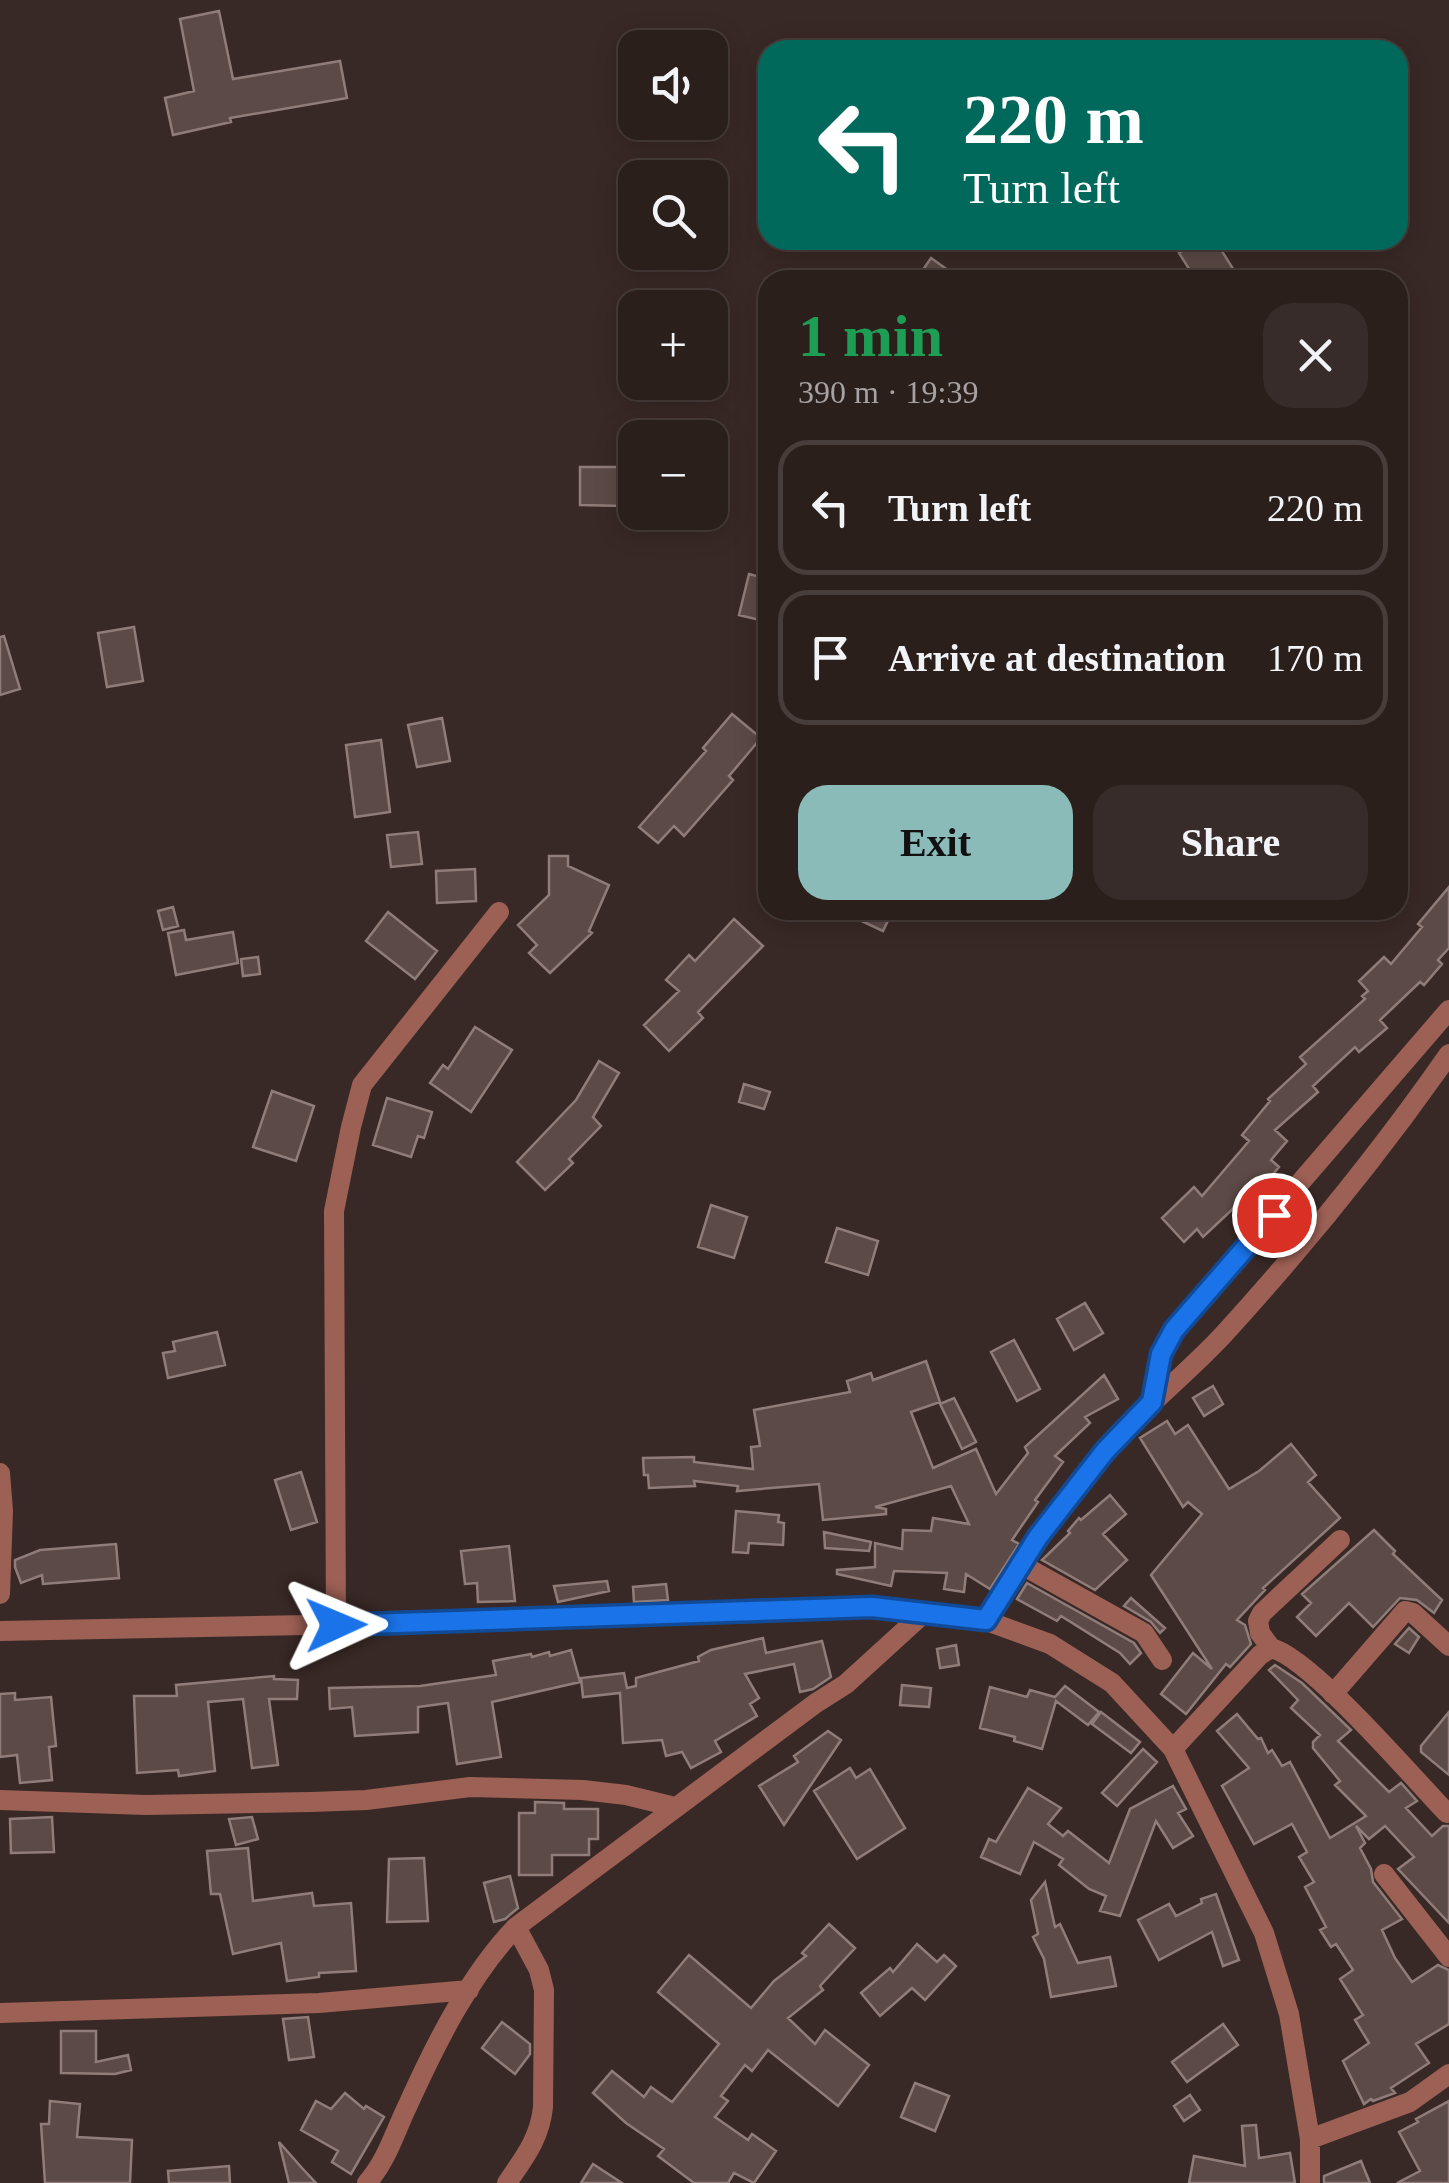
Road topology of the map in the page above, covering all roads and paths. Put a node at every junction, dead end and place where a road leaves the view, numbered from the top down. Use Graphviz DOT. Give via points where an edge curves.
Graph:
graph roads {
  1 [pos="499,912"];
  2 [pos="1449,1010"];
  3 [pos="1449,1054"];
  4 [pos="1152,1402"];
  5 [pos="0,1473"];
  6 [pos="1340,1540"];
  7 [pos="1022,1565"];
  8 [pos="0,1594"];
  9 [pos="925,1612"];
  10 [pos="986,1620"];
  11 [pos="336,1625"];
  12 [pos="0,1631"];
  13 [pos="1449,1646"];
  14 [pos="1271,1648"];
  15 [pos="1162,1660"];
  16 [pos="1333,1694"];
  17 [pos="1173,1749"];
  18 [pos="0,1800"];
  19 [pos="675,1807"];
  20 [pos="1446,1814"];
  21 [pos="1384,1874"];
  22 [pos="516,1927"];
  23 [pos="1449,1957"];
  24 [pos="469,1990"];
  25 [pos="0,2013"];
  26 [pos="1449,2074"];
  27 [pos="1310,2139"];
  28 [pos="367,2183"];
  29 [pos="507,2183"];
  30 [pos="1310,2183"];
  1 -- 11 [label="street" via="362,1085 351,1127 334,1211"];
  2 -- 4 [label="street" via="1174,1330 1161,1354"];
  3 -- 4 [label="street" via="1330,1212 1222,1337"];
  4 -- 7 [label="street" via="1105,1451"];
  5 -- 8 [label="street"];
  6 -- 14 [label="street" via="1262,1612 1260,1634"];
  7 -- 10 [label="street"];
  7 -- 15 [label="street" via="1144,1633"];
  9 -- 10 [label="street"];
  9 -- 11 [label="street" via="872,1607"];
  9 -- 19 [label="street" via="846,1684"];
  10 -- 17 [label="street" via="1050,1644 1112,1683"];
  11 -- 12 [label="street"];
  13 -- 16 [label="street" via="1405,1612"];
  14 -- 16 [label="street" via="1284,1651"];
  14 -- 17 [label="street"];
  16 -- 20 [label="street"];
  17 -- 27 [label="street" via="1264,1933 1289,2014"];
  18 -- 19 [label="street" via="311,1802 470,1787 626,1794"];
  19 -- 22 [label="street"];
  21 -- 23 [label="street"];
  22 -- 24 [label="street"];
  22 -- 29 [label="street" via="544,1990 544,2108 532,2147"];
  24 -- 25 [label="street" via="319,2004"];
  24 -- 28 [label="street"];
  26 -- 27 [label="street" via="1410,2102"];
  27 -- 30 [label="street"];
}
